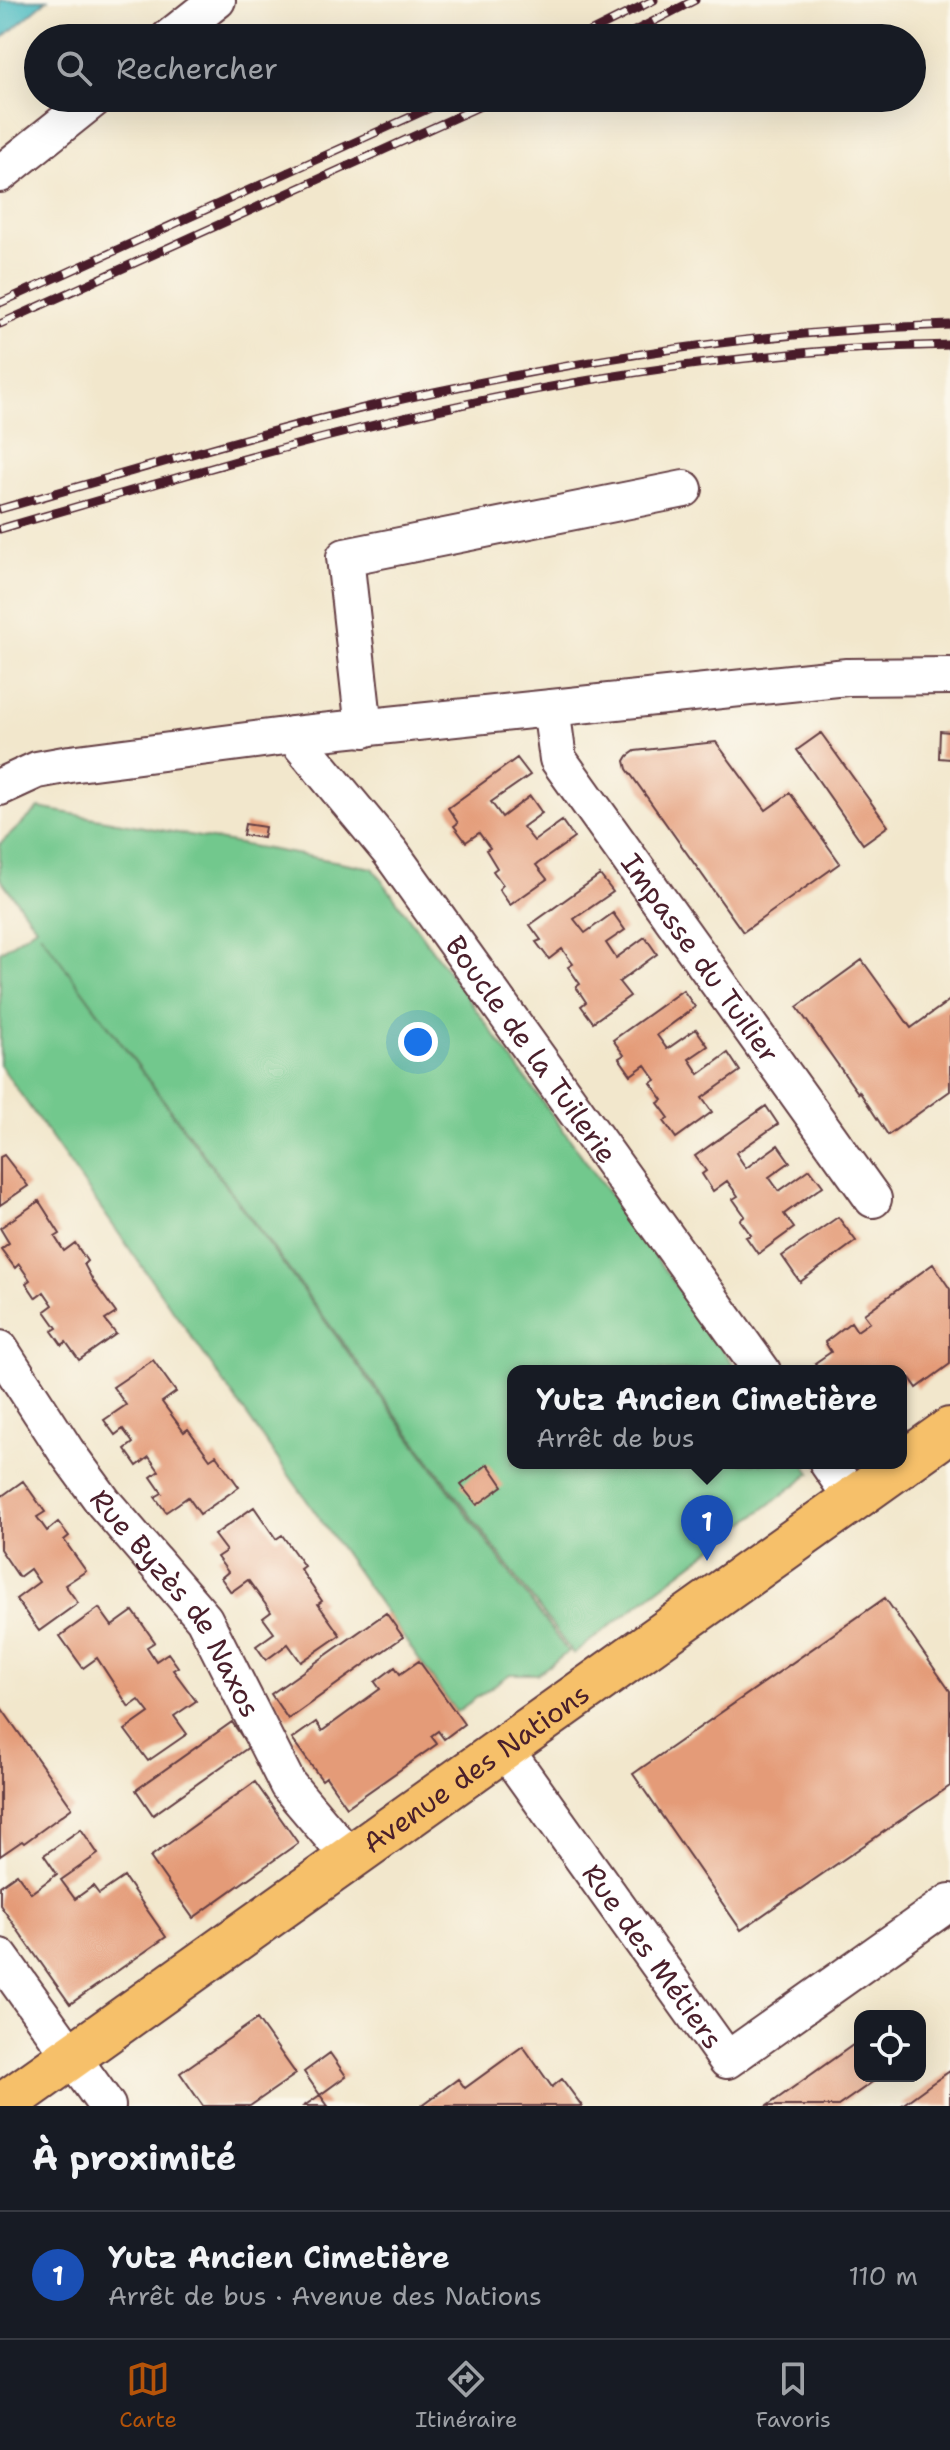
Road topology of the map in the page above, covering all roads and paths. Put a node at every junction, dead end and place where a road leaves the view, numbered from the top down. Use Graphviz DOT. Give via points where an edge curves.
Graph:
graph roads {
  1 [pos="217,0"];
  2 [pos="187,24"];
  3 [pos="78,112"];
  4 [pos="0,174"];
  5 [pos="684,489"];
  6 [pos="950,676"];
  7 [pos="551,708"];
  8 [pos="364,729"];
  9 [pos="293,735"];
  10 [pos="0,787"];
  11 [pos="873,1199"];
  12 [pos="0,1349"];
  13 [pos="758,1365"];
  14 [pos="950,1430"];
  15 [pos="907,1461"];
  16 [pos="832,1469"];
  17 [pos="895,1469"];
  18 [pos="853,1499"];
  19 [pos="504,1748"];
  20 [pos="350,1858"];
  21 [pos="950,1902"];
  22 [pos="0,1957"];
  23 [pos="72,2056"];
  24 [pos="2,2106"];
  25 [pos="107,2106"];
  1 -- 2 [label="street"];
  3 -- 4 [label="street"];
  5 -- 8 [label="street" via="345,557"];
  6 -- 7 [label="street" via="847,677"];
  7 -- 8 [label="street"];
  7 -- 11 [label="street, Impasse du Tuilier" via="558,759"];
  8 -- 9 [label="street"];
  9 -- 10 [label="street" via="86,761 37,770"];
  9 -- 13 [label="street, Boucle de la Tuilerie" via="391,853"];
  12 -- 20 [label="street, Rue Byzès de Naxos" via="104,1503 204,1619 288,1785"];
  14 -- 15 [label="main road, Avenue des Nations"];
  16 -- 18 [label="street"];
  17 -- 18 [label="main road, Avenue des Nations"];
  18 -- 19 [label="main road, Avenue des Nations"];
  19 -- 20 [label="main road, Avenue des Nations"];
  19 -- 21 [label="street, Rue des Métiers" via="727,2060"];
  20 -- 23 [label="main road, Avenue des Nations"];
  22 -- 23 [label="street"];
  23 -- 24 [label="main road, Avenue des Nations"];
  23 -- 25 [label="street"];
}
